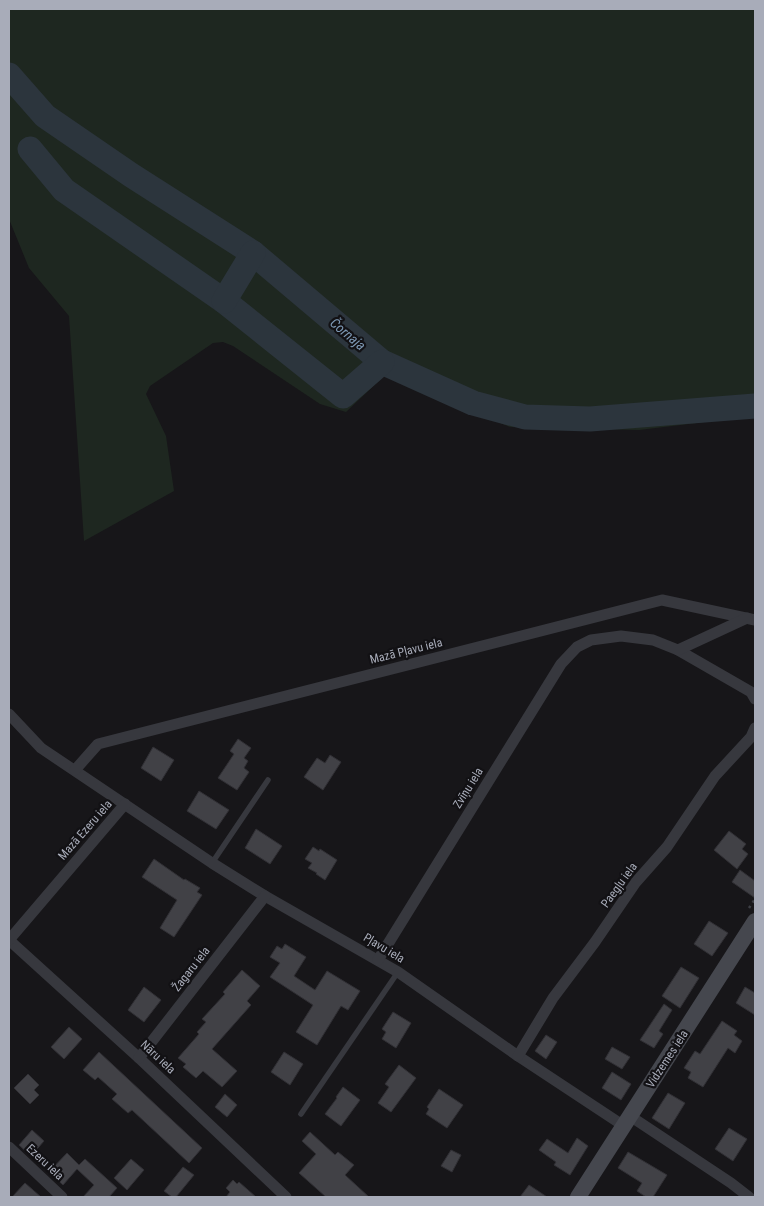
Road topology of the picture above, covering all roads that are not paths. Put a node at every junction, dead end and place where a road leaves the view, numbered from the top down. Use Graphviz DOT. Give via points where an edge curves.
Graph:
graph roads {
  1 [pos="751,619"];
  2 [pos="678,650"];
  3 [pos="755,699"];
  4 [pos="9,714"];
  5 [pos="753,732"];
  6 [pos="75,770"];
  7 [pos="268,780"];
  8 [pos="125,804"];
  9 [pos="212,863"];
  10 [pos="265,896"];
  11 [pos="755,921"];
  12 [pos="9,940"];
  13 [pos="378,960"];
  14 [pos="398,972"];
  15 [pos="518,1056"];
  16 [pos="139,1058"];
  17 [pos="301,1114"];
  18 [pos="627,1121"];
  19 [pos="9,1146"];
  20 [pos="62,1197"];
  21 [pos="286,1197"];
  22 [pos="578,1197"];
  23 [pos="749,1197"];
  1 -- 2 [label="street"];
  1 -- 6 [label="street, Mazā Pļavu iela" via="662,600 98,744"];
  2 -- 3 [label="street" via="751,692"];
  2 -- 13 [label="street, Zvīņu iela" via="653,640 621,636 591,640 577,647 561,664"];
  4 -- 6 [label="street, Mazā Ezeru iela" via="41,748"];
  5 -- 15 [label="street, Paegļu iela" via="715,776 667,847 636,882 553,998"];
  6 -- 8 [label="street, Mazā Ezeru iela"];
  7 -- 9 [label="lane"];
  8 -- 9 [label="street, Pļavu iela"];
  8 -- 12 [label="street, Mazā Ezeru iela"];
  9 -- 10 [label="street, Pļavu iela"];
  10 -- 13 [label="street, Pļavu iela"];
  10 -- 16 [label="street, Žagaru iela"];
  11 -- 18 [label="street, Vidzemes iela"];
  12 -- 16 [label="street, Nāru iela"];
  13 -- 14 [label="street, Pļavu iela"];
  14 -- 15 [label="street, Pļavu iela"];
  14 -- 17 [label="lane"];
  15 -- 18 [label="street, Pļavu iela"];
  16 -- 21 [label="street, Nāru iela"];
  18 -- 22 [label="street, Vidzemes iela"];
  18 -- 23 [label="street, Pļavu iela"];
  19 -- 20 [label="street, Ezeru iela"];
}
